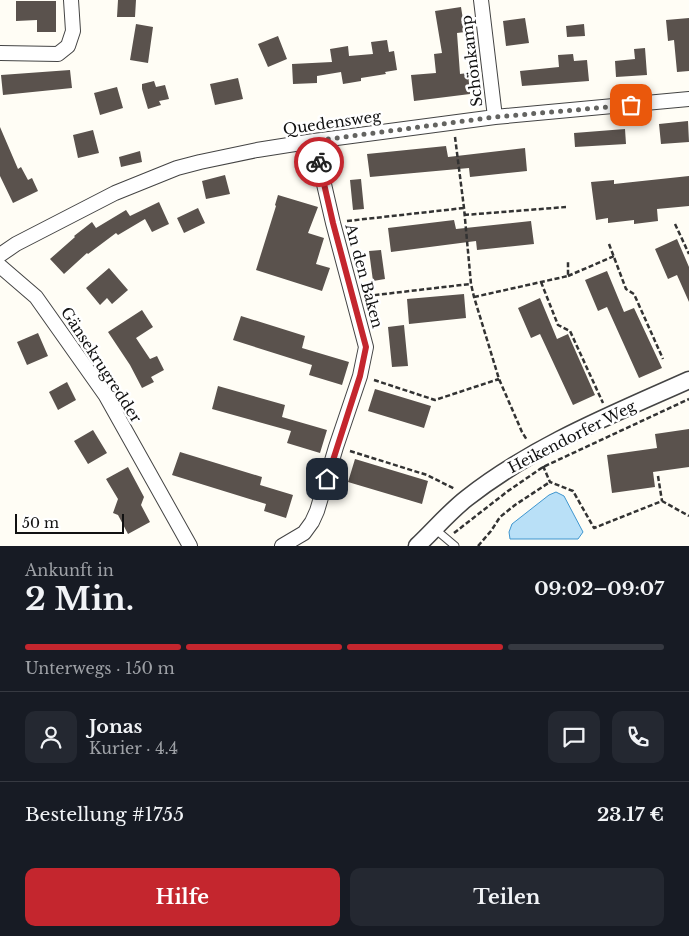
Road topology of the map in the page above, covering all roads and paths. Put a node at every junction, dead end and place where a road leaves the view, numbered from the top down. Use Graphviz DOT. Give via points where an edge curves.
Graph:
graph roads {
  1 [pos="71,0"];
  2 [pos="481,0"];
  3 [pos="0,53"];
  4 [pos="689,100"];
  5 [pos="495,117"];
  6 [pos="453,124"];
  7 [pos="314,141"];
  8 [pos="566,207"];
  9 [pos="464,208"];
  10 [pos="464,215"];
  11 [pos="333,223"];
  12 [pos="675,224"];
  13 [pos="609,244"];
  14 [pos="689,254"];
  15 [pos="0,255"];
  16 [pos="614,256"];
  17 [pos="568,262"];
  18 [pos="0,266"];
  19 [pos="568,276"];
  20 [pos="541,282"];
  21 [pos="471,284"];
  22 [pos="353,297"];
  23 [pos="474,297"];
  24 [pos="663,360"];
  25 [pos="360,376"];
  26 [pos="499,378"];
  27 [pos="689,380"];
  28 [pos="689,399"];
  29 [pos="609,416"];
  30 [pos="522,432"];
  31 [pos="336,447"];
  32 [pos="536,452"];
  33 [pos="543,467"];
  34 [pos="658,476"];
  35 [pos="550,482"];
  36 [pos="466,499"];
  37 [pos="662,501"];
  38 [pos="689,516"];
  39 [pos="441,533"];
  40 [pos="190,546"];
  41 [pos="282,546"];
  42 [pos="417,546"];
  43 [pos="455,546"];
  44 [pos="478,546"];
  1 -- 3 [label="street" via="73,32 68,46 58,54"];
  2 -- 5 [label="street, Schönkamp"];
  4 -- 5 [label="street, Quedensweg"];
  5 -- 6 [label="street, Quedensweg"];
  6 -- 7 [label="street, Quedensweg"];
  6 -- 9 [label="path"];
  7 -- 11 [label="street, An den Baken"];
  7 -- 15 [label="street, Quedensweg" via="228,156 170,171 115,193"];
  8 -- 10 [label="path"];
  9 -- 10 [label="path"];
  9 -- 11 [label="path"];
  10 -- 21 [label="path"];
  11 -- 22 [label="street, An den Baken"];
  12 -- 14 [label="path"];
  13 -- 16 [label="path"];
  16 -- 19 [label="path"];
  16 -- 24 [label="path" via="626,289 634,294"];
  17 -- 19 [label="path"];
  18 -- 40 [label="street, Gänsekrugredder" via="36,297 106,396"];
  19 -- 20 [label="path"];
  20 -- 23 [label="path"];
  20 -- 29 [label="path" via="558,325 570,330"];
  21 -- 22 [label="path"];
  21 -- 23 [label="path"];
  22 -- 25 [label="street, An den Baken" via="366,347"];
  23 -- 26 [label="path"];
  25 -- 26 [label="path" via="435,400"];
  25 -- 31 [label="street, An den Baken"];
  26 -- 30 [label="path"];
  27 -- 29 [label="street, Heikendorfer Weg"];
  28 -- 33 [label="path"];
  29 -- 32 [label="street, Heikendorfer Weg"];
  31 -- 36 [label="path" via="427,475"];
  31 -- 41 [label="street, An den Baken" via="312,522 304,533"];
  32 -- 33 [label="path"];
  32 -- 36 [label="street, Heikendorfer Weg"];
  33 -- 35 [label="path"];
  33 -- 39 [label="path"];
  34 -- 37 [label="path"];
  35 -- 37 [label="path" via="573,491 594,528"];
  35 -- 44 [label="path" via="500,517"];
  36 -- 39 [label="street, Heikendorfer Weg"];
  37 -- 38 [label="path"];
  39 -- 42 [label="street, Heikendorfer Weg"];
  39 -- 43 [label="lane"];
}
